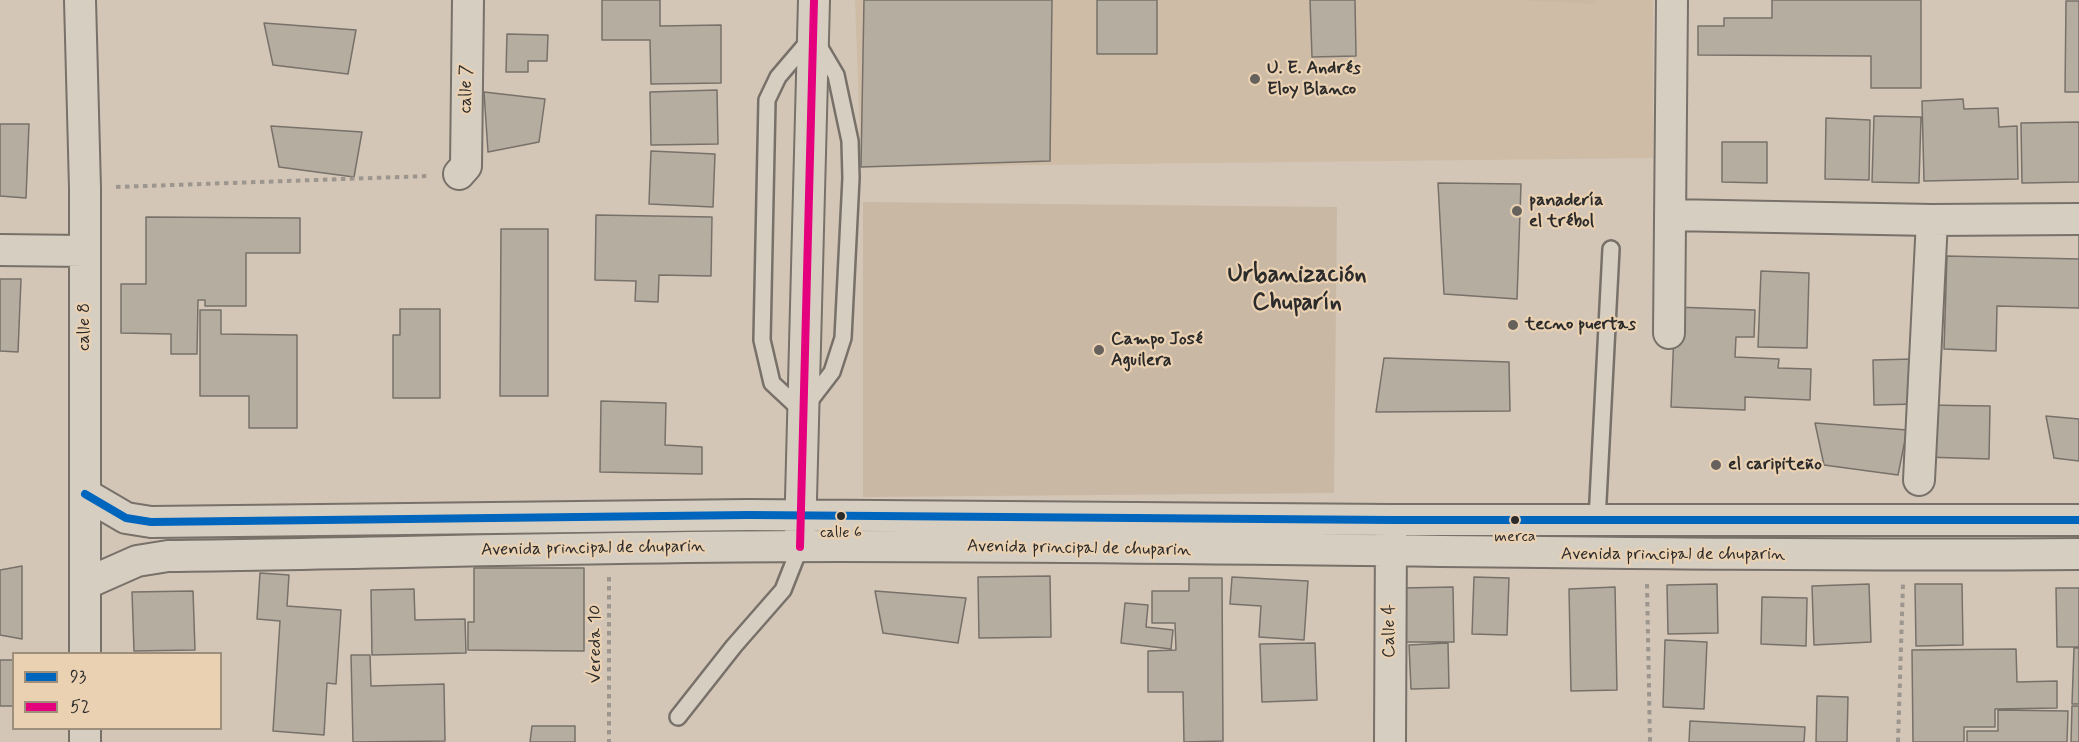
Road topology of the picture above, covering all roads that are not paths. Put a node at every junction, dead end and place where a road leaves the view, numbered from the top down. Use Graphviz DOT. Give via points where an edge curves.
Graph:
graph roads {
  1 [pos="80,0"];
  2 [pos="468,0"];
  3 [pos="814,0"];
  4 [pos="1672,0"];
  5 [pos="813,36"];
  6 [pos="459,174"];
  7 [pos="1670,215"];
  8 [pos="2079,219"];
  9 [pos="1932,220"];
  10 [pos="1611,249"];
  11 [pos="0,250"];
  12 [pos="85,251"];
  13 [pos="1669,333"];
  14 [pos="802,411"];
  15 [pos="1918,480"];
  16 [pos="85,494"];
  17 [pos="801,516"];
  18 [pos="1391,520"];
  19 [pos="1597,520"];
  20 [pos="2079,520"];
  21 [pos="800,547"];
  22 [pos="1390,552"];
  23 [pos="2079,554"];
  24 [pos="85,584"];
  25 [pos="85,652"];
  26 [pos="678,717"];
  27 [pos="1390,742"];
  1 -- 12 [label="street, calle 8"];
  2 -- 6 [label="street, calle 7" via="466,166"];
  3 -- 5 [label="street"];
  4 -- 7 [label="street"];
  5 -- 14 [label="street"];
  5 -- 14 [label="lane" via="836,75 850,141 851,178 843,338 832,372"];
  5 -- 14 [label="lane" via="778,76 767,100 762,340 772,383"];
  7 -- 9 [label="street"];
  7 -- 13 [label="street"];
  8 -- 9 [label="street"];
  9 -- 15 [label="street"];
  10 -- 19 [label="lane"];
  11 -- 12 [label="street"];
  12 -- 16 [label="street, calle 8"];
  14 -- 17 [label="street"];
  16 -- 17 [label="street, Avenida principal de chuparin" via="126,518 151,522"];
  16 -- 24 [label="street, calle 8"];
  17 -- 18 [label="street, Avenida principal de chuparin"];
  17 -- 21 [label="street"];
  18 -- 19 [label="street, Avenida principal de chuparin"];
  18 -- 22 [label="street, Calle 4"];
  19 -- 20 [label="street, Avenida principal de chuparin"];
  21 -- 22 [label="street, Avenida principal de chuparin"];
  21 -- 24 [label="street, Avenida principal de chuparin" via="168,556 137,561"];
  21 -- 26 [label="lane" via="783,590"];
  22 -- 23 [label="street, Avenida principal de chuparin"];
  22 -- 27 [label="street, Calle 4"];
  24 -- 25 [label="street, calle 8"];
}
